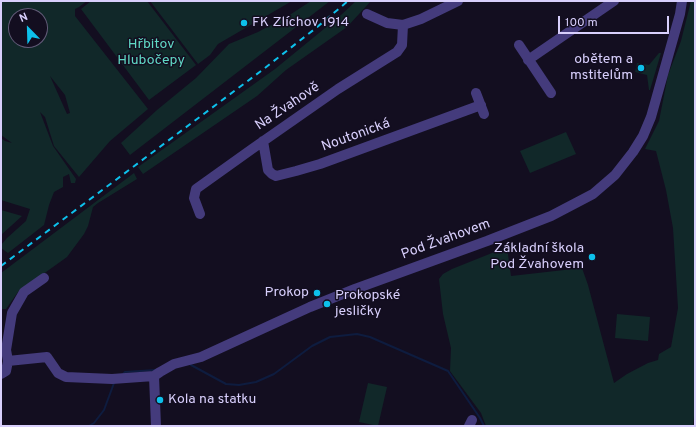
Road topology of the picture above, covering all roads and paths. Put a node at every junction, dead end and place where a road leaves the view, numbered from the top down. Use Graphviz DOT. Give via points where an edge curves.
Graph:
graph roads {
  1 [pos="458,1"];
  2 [pos="614,1"];
  3 [pos="682,1"];
  4 [pos="367,14"];
  5 [pos="403,25"];
  6 [pos="519,45"];
  7 [pos="528,60"];
  8 [pos="476,93"];
  9 [pos="551,93"];
  10 [pos="263,141"];
  11 [pos="200,214"];
  12 [pos="44,278"];
  13 [pos="8,361"];
  14 [pos="1,374"];
  15 [pos="154,376"];
  16 [pos="156,426"];
  1 -- 5 [label="street"];
  2 -- 7 [label="street"];
  3 -- 15 [label="street, Pod Žvahovem" via="651,117 643,136 615,175 593,194 551,216 310,307 201,357 174,364"];
  4 -- 5 [label="street" via="386,24"];
  5 -- 10 [label="street, Na Žvahově" via="402,45 397,52"];
  6 -- 7 [label="street"];
  7 -- 9 [label="street"];
  8 -- 10 [label="street, Noutonická" via="482,110 296,172 276,176 272,174 268,170"];
  10 -- 11 [label="street, Na Žvahově" via="196,189 194,198"];
  12 -- 13 [label="street" via="24,292 12,313 6,350"];
  13 -- 14 [label="street" via="6,371"];
  13 -- 15 [label="street" via="47,357 58,373 66,377 116,379"];
  15 -- 16 [label="street"];
}
